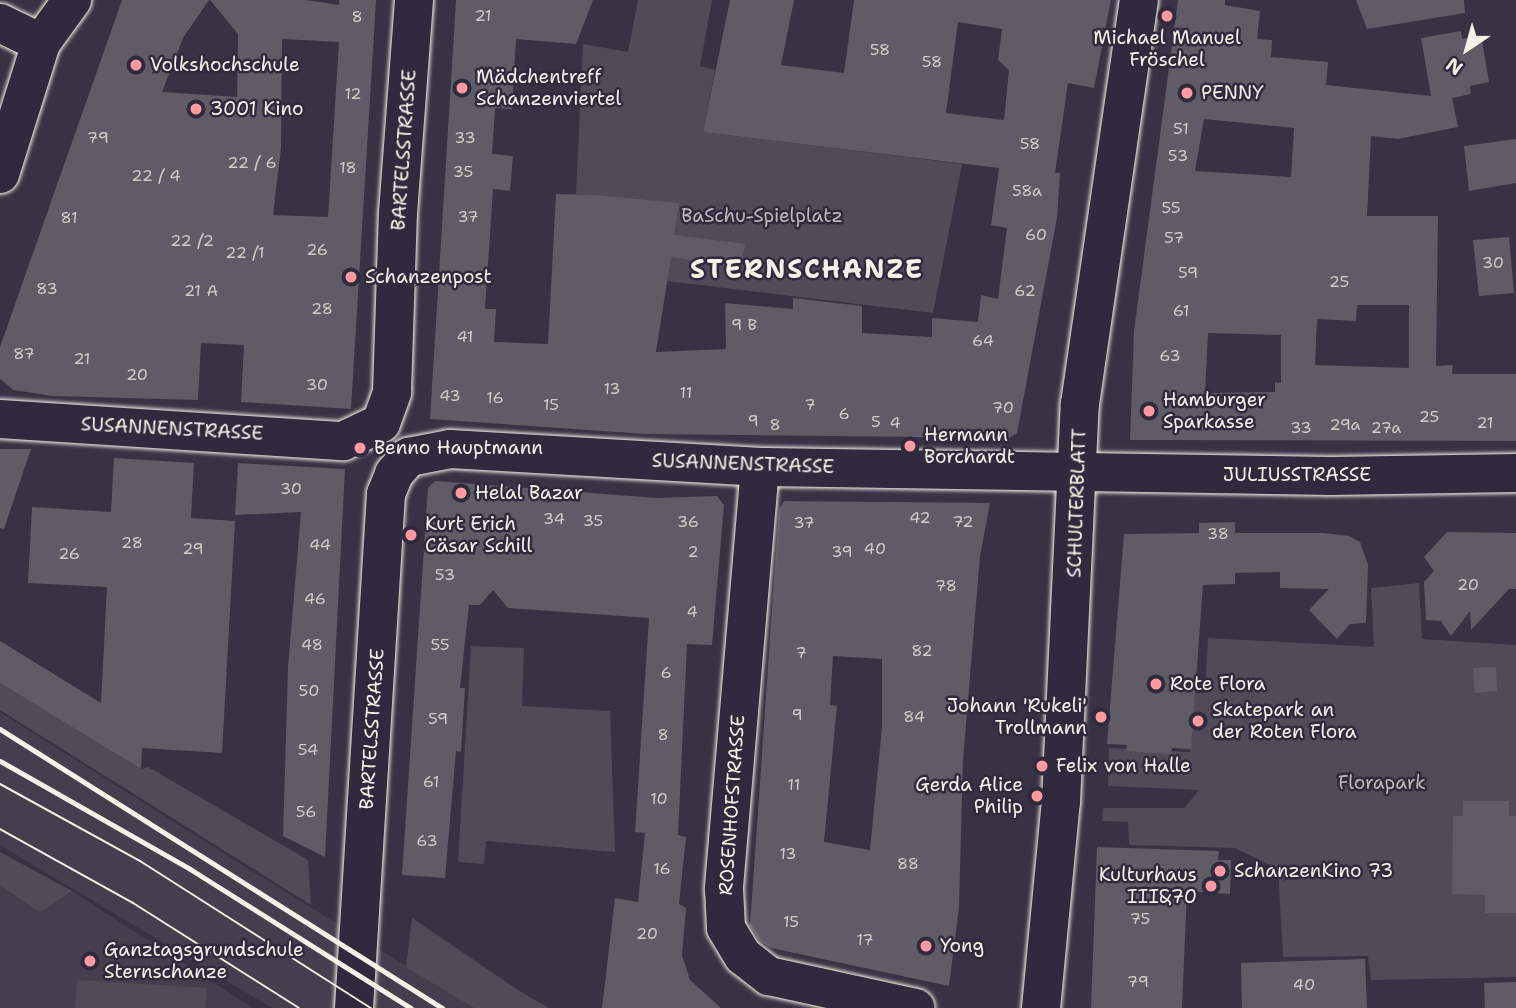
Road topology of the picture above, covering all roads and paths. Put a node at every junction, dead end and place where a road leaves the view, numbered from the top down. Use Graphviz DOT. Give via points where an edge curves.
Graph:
graph roads {
  1 [pos="72,0"];
  2 [pos="414,0"];
  3 [pos="1139,0"];
  4 [pos="0,23"];
  5 [pos="41,43"];
  6 [pos="0,174"];
  7 [pos="0,419"];
  8 [pos="381,423"];
  9 [pos="409,457"];
  10 [pos="760,467"];
  11 [pos="1078,473"];
  12 [pos="1516,473"];
  13 [pos="354,1008"];
  14 [pos="915,1008"];
  15 [pos="1041,1008"];
  1 -- 5 [label="street"];
  2 -- 8 [label="street, BARTELSSTRASSE" via="398,213 392,392"];
  3 -- 11 [label="street, SCHULTERBLATT" via="1080,404"];
  4 -- 5 [label="street"];
  5 -- 6 [label="street"];
  7 -- 8 [label="street, SUSANNENSTRASSE" via="343,441"];
  9 -- 10 [label="street, SUSANNENSTRASSE" via="450,449"];
  9 -- 13 [label="street, BARTELSSTRASSE" via="394,474 386,494"];
  10 -- 11 [label="street, SUSANNENSTRASSE"];
  10 -- 14 [label="street, ROSENHOFSTRASSE" via="724,889 726,928 743,956 769,976"];
  11 -- 12 [label="street, JULIUSSTRASSE"];
  11 -- 15 [label="street, SCHULTERBLATT" via="1061,803"];
}
